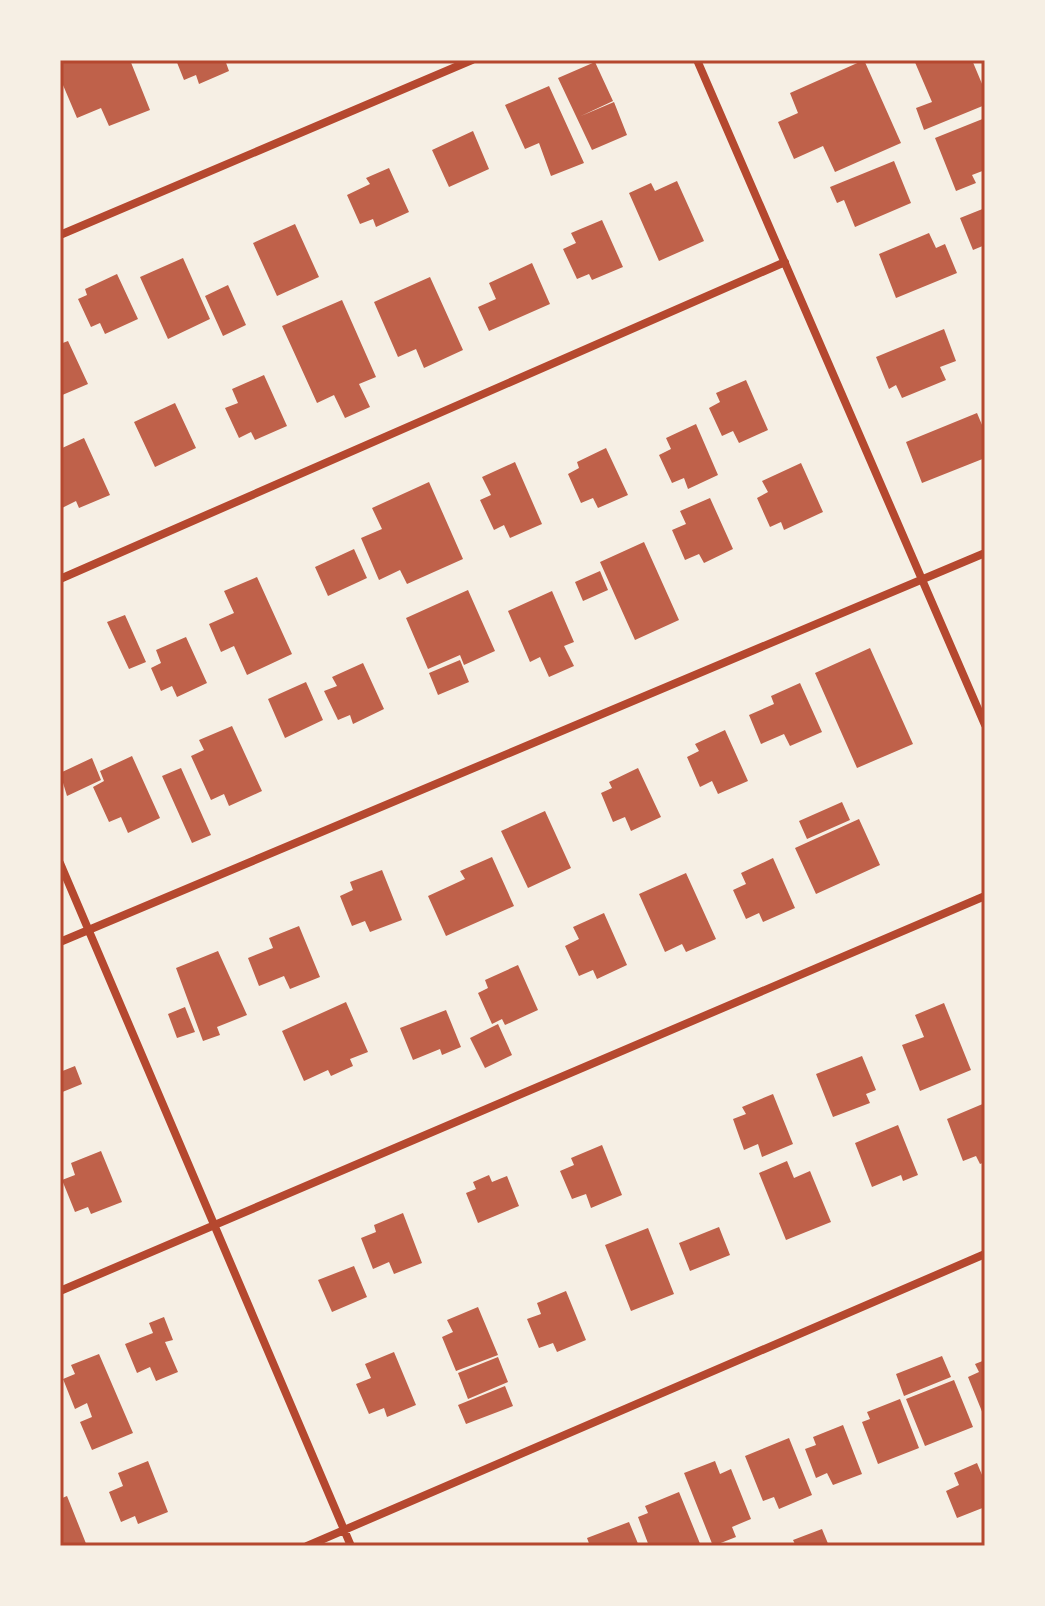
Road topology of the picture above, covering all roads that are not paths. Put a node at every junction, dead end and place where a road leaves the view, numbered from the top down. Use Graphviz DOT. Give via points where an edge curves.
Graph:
graph roads {
  1 [pos="472,60"];
  2 [pos="697,60"];
  3 [pos="60,235"];
  4 [pos="785,262"];
  5 [pos="985,553"];
  6 [pos="60,579"];
  7 [pos="922,579"];
  8 [pos="985,725"];
  9 [pos="60,863"];
  10 [pos="985,896"];
  11 [pos="89,930"];
  12 [pos="60,942"];
  13 [pos="214,1225"];
  14 [pos="985,1254"];
  15 [pos="60,1291"];
  16 [pos="344,1530"];
  17 [pos="307,1546"];
  18 [pos="351,1546"];
  1 -- 3 [label="street"];
  2 -- 4 [label="street"];
  4 -- 6 [label="street"];
  4 -- 7 [label="street"];
  5 -- 7 [label="street"];
  7 -- 8 [label="street"];
  7 -- 11 [label="street"];
  9 -- 11 [label="street"];
  10 -- 13 [label="street"];
  11 -- 12 [label="street"];
  11 -- 13 [label="street"];
  13 -- 15 [label="street"];
  13 -- 16 [label="street"];
  14 -- 16 [label="street"];
  16 -- 17 [label="street"];
  16 -- 18 [label="street"];
}
